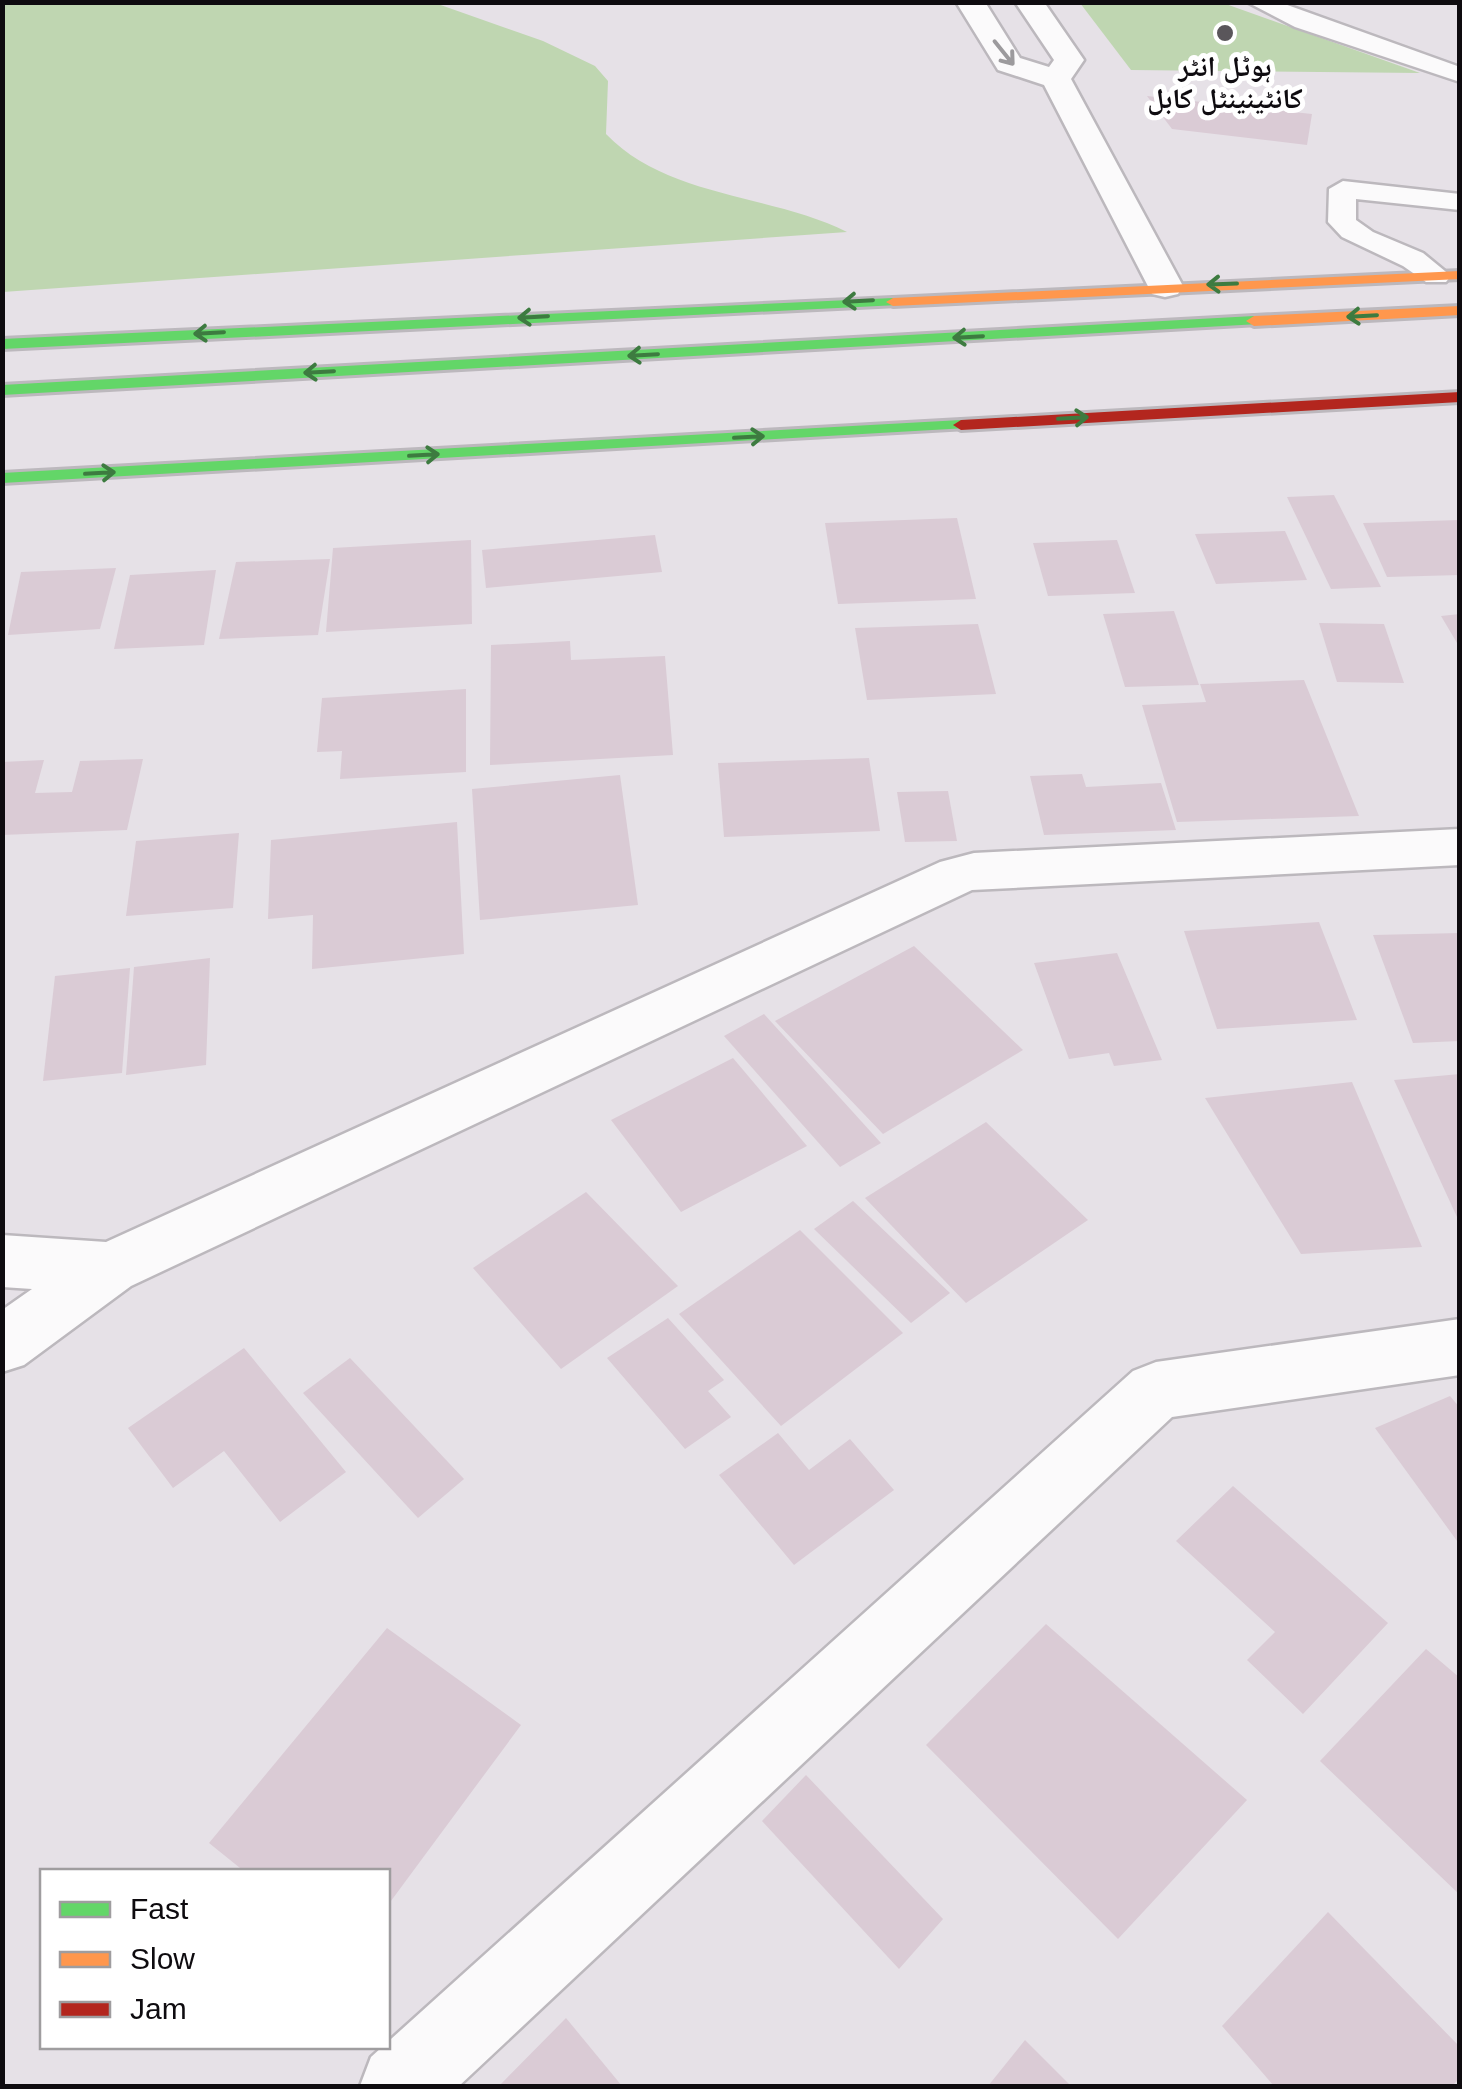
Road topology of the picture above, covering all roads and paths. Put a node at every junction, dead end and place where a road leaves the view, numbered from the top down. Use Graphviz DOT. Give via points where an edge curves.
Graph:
graph roads {
  1 [pos="970,2"];
  2 [pos="1029,2"];
  3 [pos="1258,2"];
  4 [pos="1460,76"];
  5 [pos="1056,79"];
  6 [pos="1460,202"];
  7 [pos="1448,275"];
  8 [pos="1165,286"];
  9 [pos="1460,309"];
  10 [pos="2,344"];
  11 [pos="2,390"];
  12 [pos="1460,397"];
  13 [pos="2,478"];
  14 [pos="1460,848"];
  15 [pos="2,1261"];
  16 [pos="110,1268"];
  17 [pos="2,1345"];
  18 [pos="1460,1347"];
  19 [pos="400,2086"];
  1 -- 5 [label="street, one-way" via="1009,64"];
  2 -- 5 [label="street" via="1068,60"];
  3 -- 4 [label="lane"];
  5 -- 8 [label="street"];
  6 -- 7 [label="lane" via="1342,189 1342,222 1352,233"];
  7 -- 8 [label="main road, one-way"];
  7 -- 9 [label="main road"];
  8 -- 10 [label="main road, one-way"];
  9 -- 11 [label="main road, one-way"];
  13 -- 12 [label="main road, one-way"];
  14 -- 16 [label="street" via="974,871"];
  15 -- 16 [label="street"];
  16 -- 17 [label="street"];
  18 -- 19 [label="street" via="1156,1391"];
}
